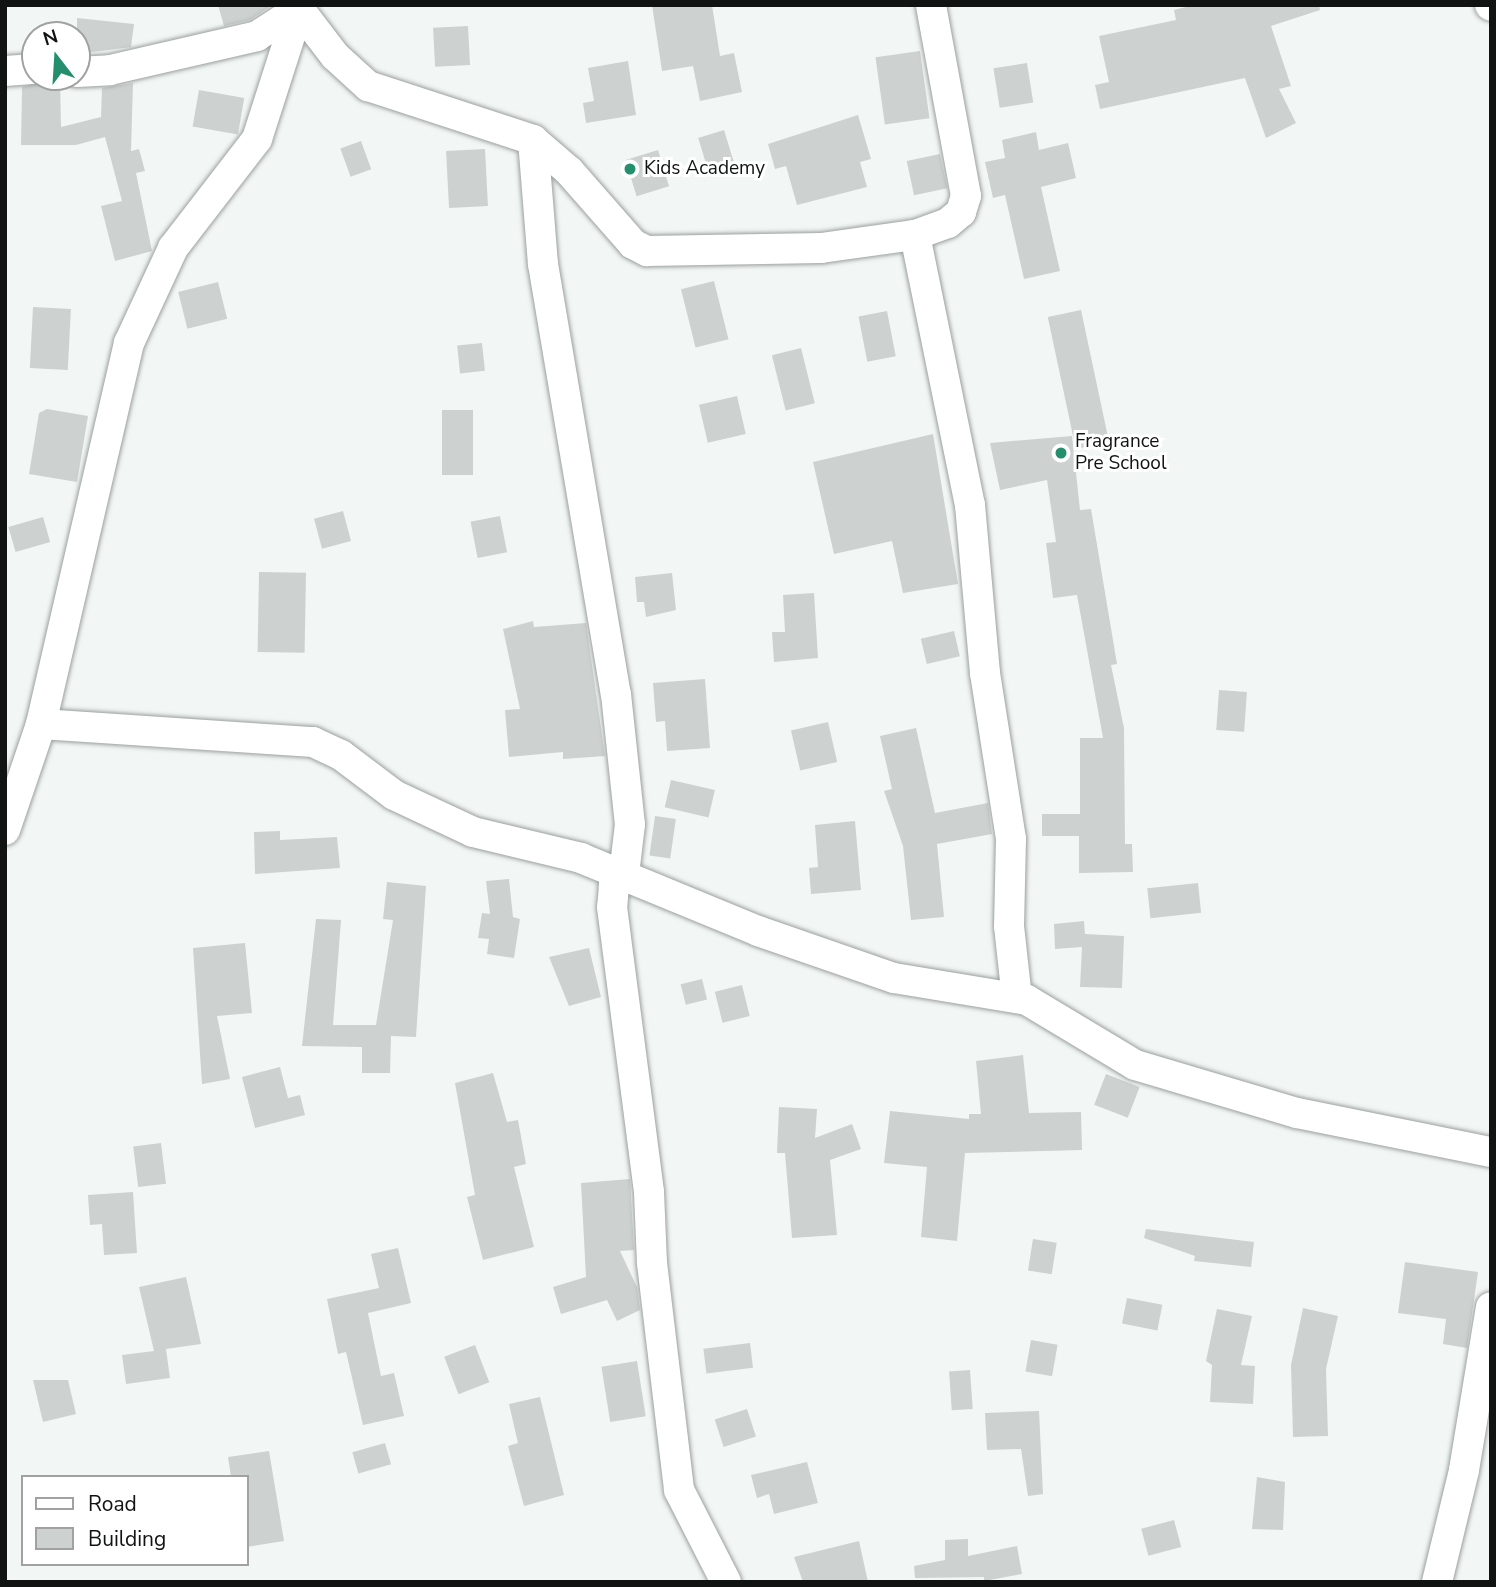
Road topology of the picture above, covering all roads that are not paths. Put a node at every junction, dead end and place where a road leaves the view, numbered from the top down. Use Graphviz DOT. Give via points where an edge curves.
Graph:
graph roads {
  1 [pos="931,5"];
  2 [pos="300,7"];
  3 [pos="91,71"];
  4 [pos="533,140"];
  5 [pos="915,236"];
  6 [pos="41,724"];
  7 [pos="5,830"];
  8 [pos="624,874"];
  9 [pos="1017,998"];
  10 [pos="1491,1152"];
  11 [pos="1491,1307"];
  12 [pos="726,1582"];
  13 [pos="1437,1582"];
  1 -- 5 [label="street" via="965,196 961,212 948,223"];
  2 -- 3 [label="street" via="257,36"];
  2 -- 4 [label="street" via="335,56 368,86"];
  2 -- 6 [label="street" via="257,139 173,248 129,343"];
  4 -- 5 [label="street" via="569,170 633,244 647,251 821,248"];
  4 -- 8 [label="street" via="543,264 616,694 630,824"];
  5 -- 9 [label="street" via="970,505 985,673 1011,839 1009,926"];
  6 -- 7 [label="street"];
  6 -- 8 [label="street" via="91,732 313,743 341,755 394,794 473,832 536,844"];
  8 -- 9 [label="street" via="835,960 894,978"];
  8 -- 12 [label="street" via="614,886 612,907 649,1192 652,1264 679,1490"];
  9 -- 10 [label="street" via="1135,1065 1205,1090"];
  11 -- 13 [label="street" via="1464,1470"];
}
